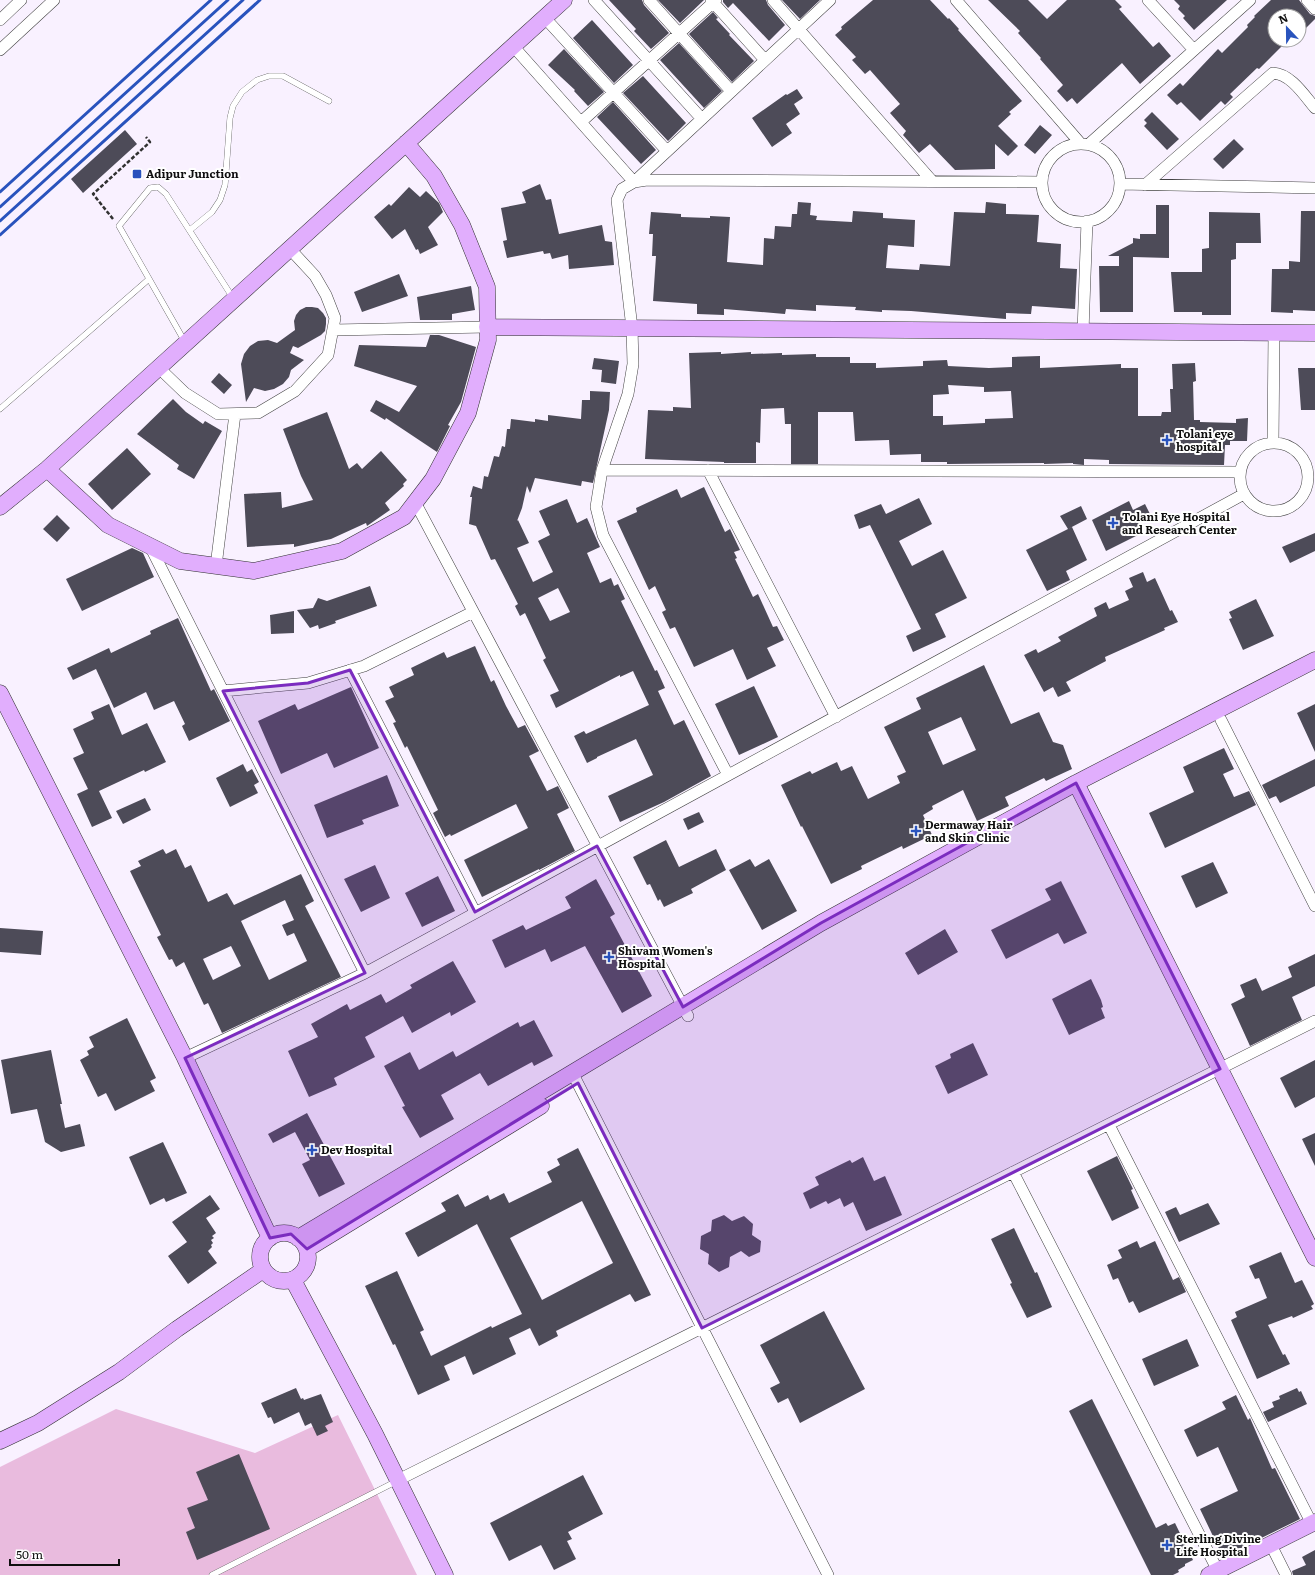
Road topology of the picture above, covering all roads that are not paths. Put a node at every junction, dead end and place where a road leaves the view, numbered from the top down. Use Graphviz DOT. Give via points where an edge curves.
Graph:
graph roads {
  1 [pos="21,0"];
  2 [pos="54,0"];
  3 [pos="564,0"];
  4 [pos="594,0"];
  5 [pos="649,0"];
  6 [pos="773,0"];
  7 [pos="830,0"];
  8 [pos="956,0"];
  9 [pos="1148,0"];
  10 [pos="1250,0"];
  11 [pos="1307,0"];
  12 [pos="714,1"];
  13 [pos="1315,9"];
  14 [pos="2,14"];
  15 [pos="544,18"];
  16 [pos="799,29"];
  17 [pos="679,33"];
  18 [pos="513,46"];
  19 [pos="0,50"];
  20 [pos="1194,50"];
  21 [pos="765,60"];
  22 [pos="649,61"];
  23 [pos="731,92"];
  24 [pos="613,93"];
  25 [pos="329,101"];
  26 [pos="1315,108"];
  27 [pos="702,119"];
  28 [pos="581,122"];
  29 [pos="406,143"];
  30 [pos="1085,144"];
  31 [pos="667,151"];
  32 [pos="932,181"];
  33 [pos="634,182"];
  34 [pos="1042,182"];
  35 [pos="1120,184"];
  36 [pos="1145,185"];
  37 [pos="1315,188"];
  38 [pos="1087,221"];
  39 [pos="190,230"];
  40 [pos="290,249"];
  41 [pos="149,279"];
  42 [pos="234,300"];
  43 [pos="487,327"];
  44 [pos="632,328"];
  45 [pos="333,330"];
  46 [pos="1083,332"];
  47 [pos="1274,333"];
  48 [pos="1315,334"];
  49 [pos="186,343"];
  50 [pos="159,368"];
  51 [pos="0,409"];
  52 [pos="235,414"];
  53 [pos="1273,443"];
  54 [pos="48,469"];
  55 [pos="602,470"];
  56 [pos="708,470"];
  57 [pos="1240,472"];
  58 [pos="1311,477"];
  59 [pos="1244,494"];
  60 [pos="415,502"];
  61 [pos="0,507"];
  62 [pos="150,546"];
  63 [pos="216,566"];
  64 [pos="473,612"];
  65 [pos="1315,660"];
  66 [pos="350,670"];
  67 [pos="1315,672"];
  68 [pos="223,691"];
  69 [pos="0,693"];
  70 [pos="836,717"];
  71 [pos="1221,720"];
  72 [pos="728,775"];
  73 [pos="1078,788"];
  74 [pos="597,846"];
  75 [pos="1315,906"];
  76 [pos="475,912"];
  77 [pos="365,973"];
  78 [pos="685,1012"];
  79 [pos="1315,1021"];
  80 [pos="185,1058"];
  81 [pos="1220,1069"];
  82 [pos="575,1078"];
  83 [pos="1109,1125"];
  84 [pos="1014,1172"];
  85 [pos="270,1238"];
  86 [pos="302,1243"];
  87 [pos="1315,1258"];
  88 [pos="263,1270"];
  89 [pos="293,1280"];
  90 [pos="702,1328"];
  91 [pos="0,1441"];
  92 [pos="398,1480"];
  93 [pos="1314,1523"];
  94 [pos="1271,1545"];
  95 [pos="1213,1573"];
  96 [pos="212,1575"];
  97 [pos="445,1575"];
  98 [pos="828,1575"];
  99 [pos="1286,1575"];
  1 -- 14 [label="street"];
  2 -- 19 [label="street"];
  3 -- 15 [label="street"];
  4 -- 22 [label="street"];
  5 -- 17 [label="street"];
  6 -- 16 [label="street"];
  7 -- 16 [label="street"];
  8 -- 30 [label="street"];
  9 -- 20 [label="street"];
  10 -- 20 [label="street"];
  11 -- 13 [label="street"];
  12 -- 17 [label="street"];
  12 -- 21 [label="street"];
  15 -- 18 [label="street"];
  15 -- 24 [label="street"];
  16 -- 21 [label="street"];
  16 -- 32 [label="street"];
  17 -- 22 [label="street"];
  17 -- 23 [label="street"];
  18 -- 28 [label="street"];
  18 -- 29 [label="street"];
  20 -- 30 [label="street"];
  21 -- 23 [label="street"];
  22 -- 24 [label="street"];
  22 -- 27 [label="street"];
  23 -- 27 [label="street"];
  24 -- 28 [label="street"];
  24 -- 31 [label="street"];
  25 -- 39 [label="lane" via="283,76 269,76 257,80 242,92 233,106 230,118 225,185 220,200 212,212"];
  26 -- 36 [label="street" via="1290,79 1282,73 1273,73"];
  27 -- 31 [label="street"];
  28 -- 33 [label="street"];
  29 -- 40 [label="street"];
  29 -- 43 [label="street" via="434,176 462,225 487,287"];
  30 -- 34 [label="street" via="1075,144 1059,150 1049,160"];
  30 -- 35 [label="street" via="1104,151 1112,159 1120,177"];
  31 -- 33 [label="street"];
  32 -- 33 [label="street"];
  32 -- 34 [label="street"];
  33 -- 44 [label="street" via="622,190 617,200"];
  34 -- 38 [label="street" via="1047,202 1058,214 1075,222"];
  35 -- 36 [label="street"];
  35 -- 38 [label="street" via="1113,206 1102,216"];
  36 -- 37 [label="street"];
  38 -- 46 [label="street"];
  39 -- 41 [label="lane" via="166,194 158,187 150,188 119,226"];
  39 -- 42 [label="lane"];
  40 -- 42 [label="street"];
  40 -- 45 [label="street" via="314,276 326,295 335,318"];
  41 -- 49 [label="lane"];
  41 -- 51 [label="lane"];
  42 -- 49 [label="street"];
  43 -- 44 [label="street"];
  43 -- 45 [label="street"];
  43 -- 60 [label="street" via="488,340 468,413 433,479"];
  44 -- 46 [label="street"];
  44 -- 55 [label="street" via="633,364 628,394"];
  45 -- 52 [label="street" via="328,355 295,391 258,413"];
  46 -- 47 [label="street"];
  47 -- 48 [label="street"];
  47 -- 53 [label="street"];
  49 -- 50 [label="street"];
  50 -- 52 [label="street" via="185,393 218,414"];
  50 -- 54 [label="street"];
  52 -- 63 [label="street"];
  53 -- 57 [label="street" via="1261,446 1249,454"];
  53 -- 58 [label="street" via="1288,446 1298,453"];
  54 -- 61 [label="street"];
  54 -- 62 [label="street" via="108,525"];
  55 -- 56 [label="street"];
  55 -- 72 [label="street" via="596,507 603,535"];
  56 -- 57 [label="street"];
  56 -- 70 [label="street"];
  57 -- 59 [label="street" via="1239,478"];
  58 -- 59 [label="street" via="1302,496 1286,509 1262,509 1250,502"];
  59 -- 70 [label="street"];
  60 -- 63 [label="street" via="404,517 342,551 254,571"];
  60 -- 64 [label="street"];
  62 -- 63 [label="street" via="180,561"];
  62 -- 68 [label="street"];
  64 -- 66 [label="street" via="364,666"];
  64 -- 74 [label="street"];
  65 -- 73 [label="street"];
  66 -- 68 [label="street" via="308,683"];
  66 -- 76 [label="street"];
  67 -- 71 [label="street"];
  68 -- 77 [label="street"];
  69 -- 80 [label="street"];
  70 -- 72 [label="street"];
  71 -- 73 [label="street"];
  71 -- 75 [label="street"];
  72 -- 74 [label="street"];
  73 -- 78 [label="street"];
  73 -- 81 [label="street"];
  74 -- 76 [label="street"];
  74 -- 78 [label="street"];
  76 -- 77 [label="street"];
  77 -- 80 [label="street"];
  78 -- 82 [label="street"];
  79 -- 81 [label="street"];
  80 -- 85 [label="street"];
  81 -- 83 [label="street"];
  81 -- 87 [label="street"];
  82 -- 86 [label="street"];
  82 -- 90 [label="street"];
  83 -- 84 [label="street"];
  83 -- 93 [label="street"];
  84 -- 90 [label="street"];
  84 -- 95 [label="street"];
  85 -- 86 [label="street" via="282,1233 291,1234"];
  85 -- 88 [label="street" via="262,1246 260,1254"];
  86 -- 89 [label="street" via="308,1260 300,1275"];
  88 -- 89 [label="street" via="276,1280"];
  88 -- 91 [label="street" via="119,1372 38,1423"];
  89 -- 92 [label="street"];
  90 -- 92 [label="street"];
  90 -- 98 [label="street"];
  92 -- 96 [label="lane"];
  92 -- 97 [label="street"];
  93 -- 94 [label="street"];
  94 -- 95 [label="street"];
  94 -- 99 [label="street"];
}
